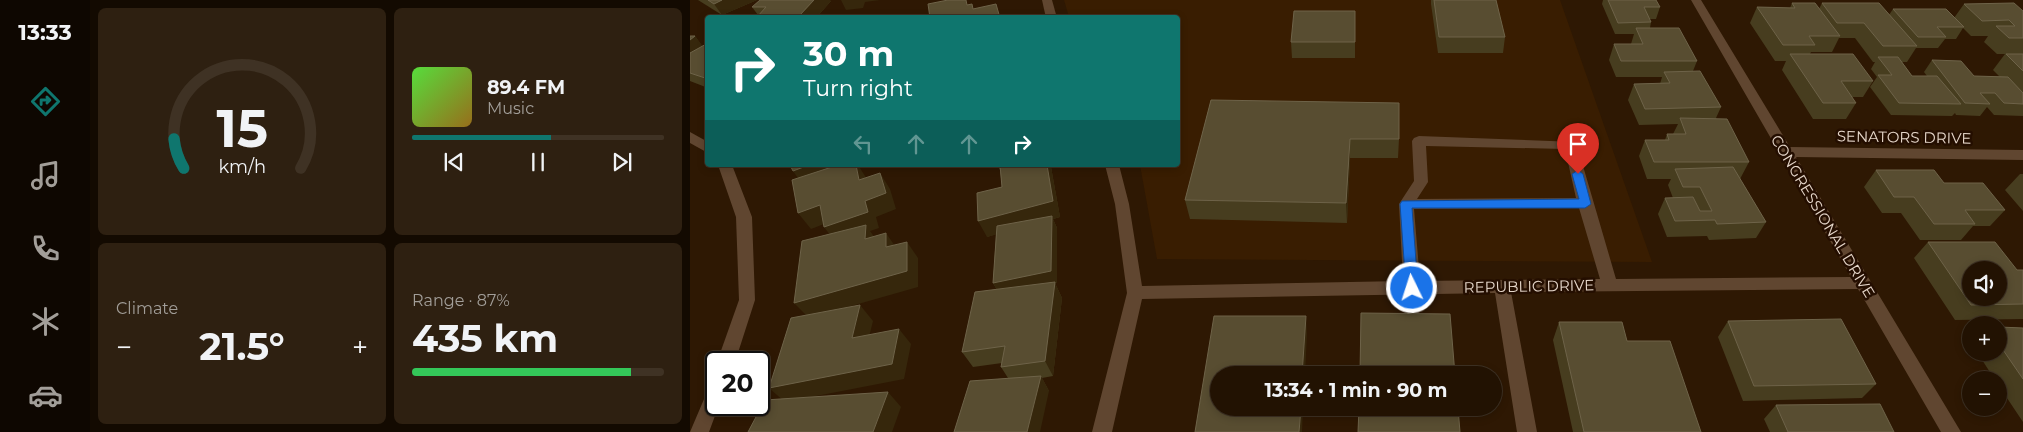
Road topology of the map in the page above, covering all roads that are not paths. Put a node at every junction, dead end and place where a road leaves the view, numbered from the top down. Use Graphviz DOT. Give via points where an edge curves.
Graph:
graph roads {
  1 [pos="1047,0"];
  2 [pos="1696,0"];
  3 [pos="1051,15"];
  4 [pos="690,136"];
  5 [pos="705,146"];
  6 [pos="1784,152"];
  7 [pos="2023,155"];
  8 [pos="726,167"];
  9 [pos="1113,167"];
  10 [pos="1406,204"];
  11 [pos="1585,204"];
  12 [pos="1862,283"];
  13 [pos="1610,285"];
  14 [pos="1502,286"];
  15 [pos="1412,288"];
  16 [pos="1135,293"];
  17 [pos="730,351"];
  18 [pos="706,416"];
  19 [pos="699,432"];
  20 [pos="1102,432"];
  21 [pos="1527,432"];
  22 [pos="1951,432"];
  1 -- 3 [label="street"];
  2 -- 6 [label="street, CONGRESSIONAL DRIVE"];
  4 -- 5 [label="street"];
  6 -- 7 [label="street, SENATORS DRIVE"];
  6 -- 12 [label="street, CONGRESSIONAL DRIVE"];
  8 -- 17 [label="street" via="744,217 747,300"];
  9 -- 16 [label="street" via="1122,204"];
  10 -- 11 [label="street"];
  10 -- 11 [label="street" via="1420,182 1419,141 1570,145"];
  10 -- 15 [label="street"];
  11 -- 13 [label="street"];
  12 -- 13 [label="street, REPUBLIC DRIVE"];
  12 -- 22 [label="street, CONGRESSIONAL DRIVE"];
  13 -- 14 [label="street, REPUBLIC DRIVE"];
  14 -- 15 [label="street, REPUBLIC DRIVE"];
  14 -- 21 [label="street"];
  15 -- 16 [label="street, REPUBLIC DRIVE"];
  16 -- 20 [label="street"];
  18 -- 19 [label="street"];
}
